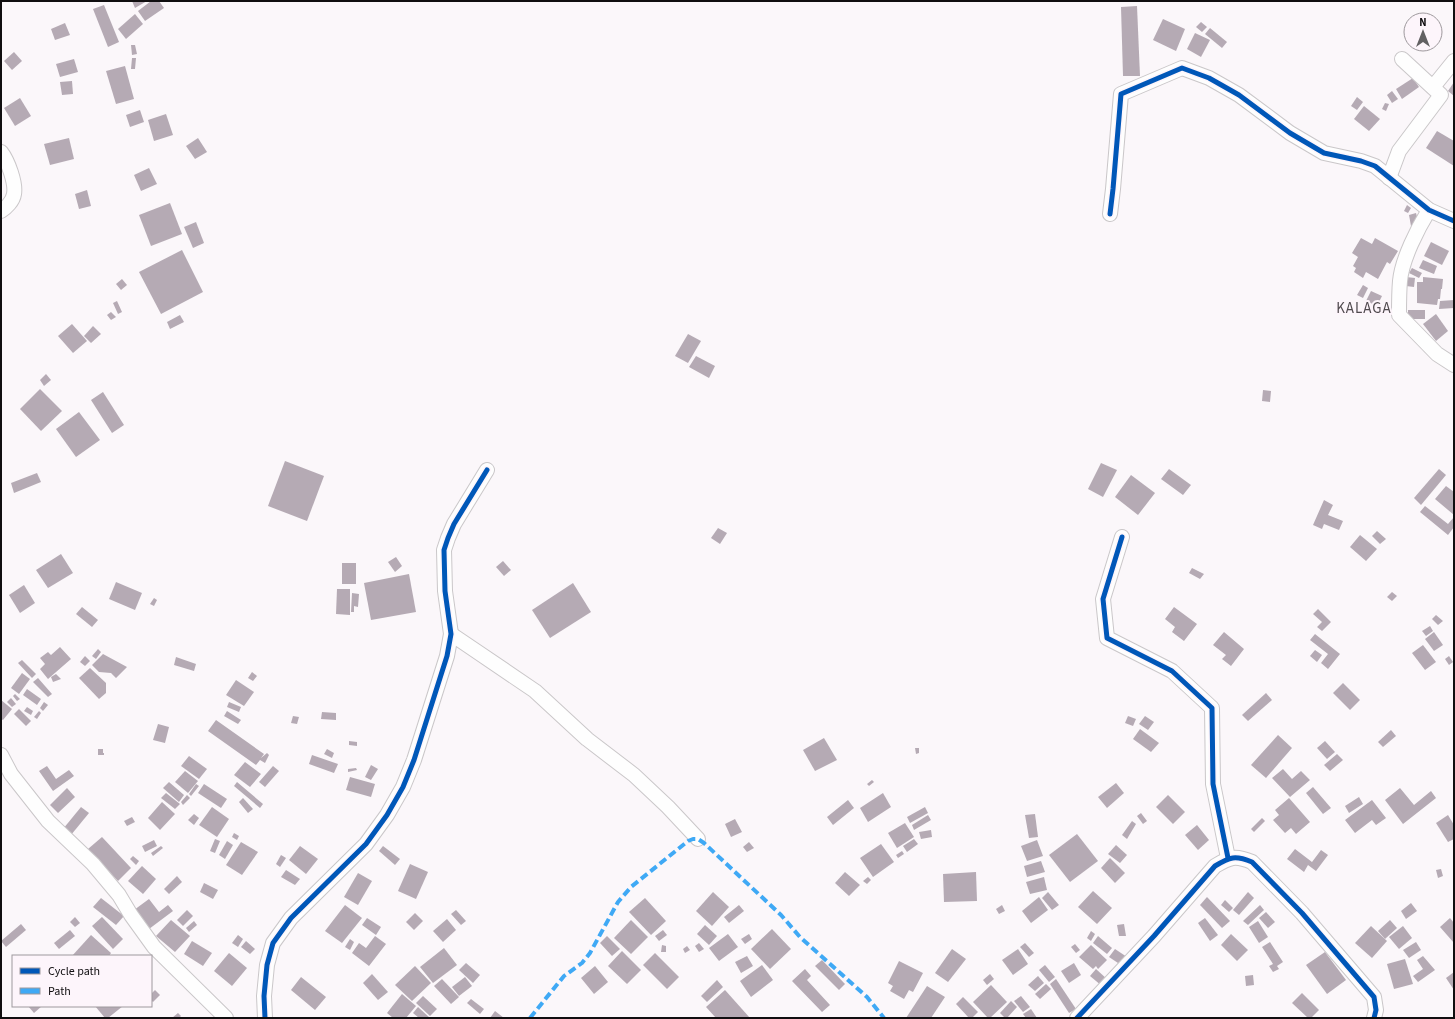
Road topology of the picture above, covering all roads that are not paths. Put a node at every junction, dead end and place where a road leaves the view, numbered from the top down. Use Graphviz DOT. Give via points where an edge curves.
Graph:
graph roads {
  1 [pos="1402,59"];
  2 [pos="1454,61"];
  3 [pos="1433,87"];
  4 [pos="1,152"];
  5 [pos="1388,178"];
  6 [pos="1429,210"];
  7 [pos="1,212"];
  8 [pos="1110,214"];
  9 [pos="1454,221"];
  10 [pos="1454,366"];
  11 [pos="487,470"];
  12 [pos="1122,537"];
  13 [pos="451,634"];
  14 [pos="1,756"];
  15 [pos="698,839"];
  16 [pos="1228,858"];
  17 [pos="226,1018"];
  18 [pos="265,1018"];
  19 [pos="1077,1018"];
  20 [pos="1374,1018"];
  1 -- 3 [label="street"];
  2 -- 3 [label="street"];
  3 -- 5 [label="street" via="1441,95 1399,151"];
  4 -- 7 [label="street" via="12,175 14,195"];
  5 -- 6 [label="street"];
  5 -- 8 [label="street" via="1374,166 1324,152 1307,144 1239,95 1209,78 1182,68 1121,94"];
  6 -- 9 [label="street"];
  6 -- 10 [label="street" via="1403,266 1399,315 1437,354"];
  11 -- 13 [label="street" via="454,524 444,550 445,591"];
  12 -- 16 [label="street" via="1104,599 1107,638 1172,671 1212,708 1213,784"];
  13 -- 15 [label="street" via="535,692 587,739 634,775"];
  13 -- 18 [label="street" via="447,656 414,760 399,794 366,844 291,918 273,943 267,965"];
  14 -- 17 [label="street" via="11,774 48,822 93,864 119,895 154,947"];
  16 -- 19 [label="street" via="1215,866"];
  16 -- 20 [label="street" via="1241,857 1252,862 1302,913 1374,997"];
}
